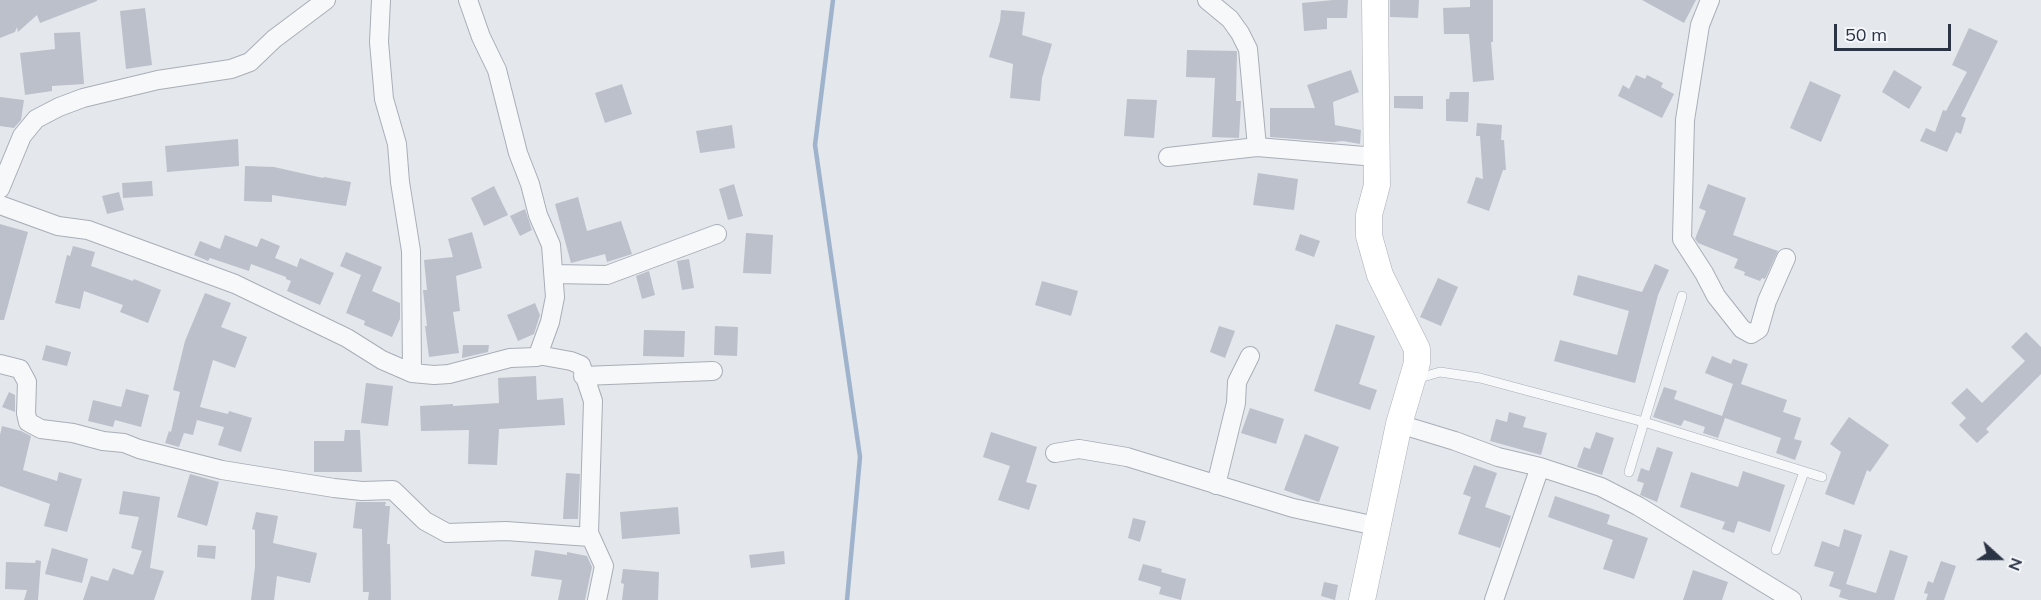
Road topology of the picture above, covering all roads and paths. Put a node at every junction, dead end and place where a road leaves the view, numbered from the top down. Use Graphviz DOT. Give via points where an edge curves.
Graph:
graph roads {
  1 [pos="326,0"];
  2 [pos="381,0"];
  3 [pos="468,0"];
  4 [pos="1208,0"];
  5 [pos="1375,0"];
  6 [pos="1710,0"];
  7 [pos="1257,147"];
  8 [pos="1168,157"];
  9 [pos="1376,157"];
  10 [pos="0,189"];
  11 [pos="0,206"];
  12 [pos="717,234"];
  13 [pos="1786,258"];
  14 [pos="554,274"];
  15 [pos="1682,296"];
  16 [pos="538,355"];
  17 [pos="1250,356"];
  18 [pos="0,364"];
  19 [pos="713,370"];
  20 [pos="412,373"];
  21 [pos="584,376"];
  22 [pos="1413,380"];
  23 [pos="1644,422"];
  24 [pos="1400,424"];
  25 [pos="1055,453"];
  26 [pos="1540,467"];
  27 [pos="1629,472"];
  28 [pos="1804,472"];
  29 [pos="1822,477"];
  30 [pos="1216,486"];
  31 [pos="1376,526"];
  32 [pos="589,533"];
  33 [pos="1776,550"];
  34 [pos="597,600"];
  35 [pos="1362,600"];
  36 [pos="1494,600"];
  37 [pos="1792,600"];
  1 -- 10 [label="street" via="250,62 83,98 36,119 22,136"];
  2 -- 20 [label="street" via="379,42 384,99 397,144 411,251"];
  3 -- 14 [label="street" via="496,70 518,153 551,245"];
  4 -- 7 [label="street" via="1230,19 1248,49"];
  5 -- 9 [label="street"];
  6 -- 13 [label="street" via="1700,25 1685,120 1682,239 1716,296 1742,329 1751,334 1759,329"];
  7 -- 8 [label="street"];
  7 -- 9 [label="street"];
  9 -- 22 [label="street" via="1377,185 1369,215 1369,236 1380,276 1417,349"];
  11 -- 20 [label="street" via="58,226 88,230 235,284"];
  12 -- 14 [label="street" via="607,275"];
  14 -- 16 [label="street" via="555,297"];
  15 -- 23 [label="lane"];
  16 -- 20 [label="street" via="449,374"];
  16 -- 21 [label="street" via="581,365"];
  17 -- 30 [label="street" via="1237,382 1236,403"];
  18 -- 32 [label="street" via="20,369 27,382 28,422 41,429 124,443 222,470 334,488 393,490 425,521 447,533 506,531 590,537"];
  19 -- 21 [label="street"];
  21 -- 32 [label="street" via="593,401"];
  22 -- 23 [label="lane" via="1440,372 1480,378"];
  22 -- 24 [label="street"];
  23 -- 27 [label="lane"];
  23 -- 28 [label="lane"];
  24 -- 26 [label="street"];
  24 -- 31 [label="street"];
  25 -- 30 [label="street" via="1079,449 1127,457"];
  26 -- 36 [label="street"];
  26 -- 37 [label="street" via="1601,487 1638,506"];
  28 -- 29 [label="lane"];
  28 -- 33 [label="lane"];
  30 -- 31 [label="street"];
  31 -- 35 [label="street"];
  32 -- 34 [label="street" via="604,567"];
}
